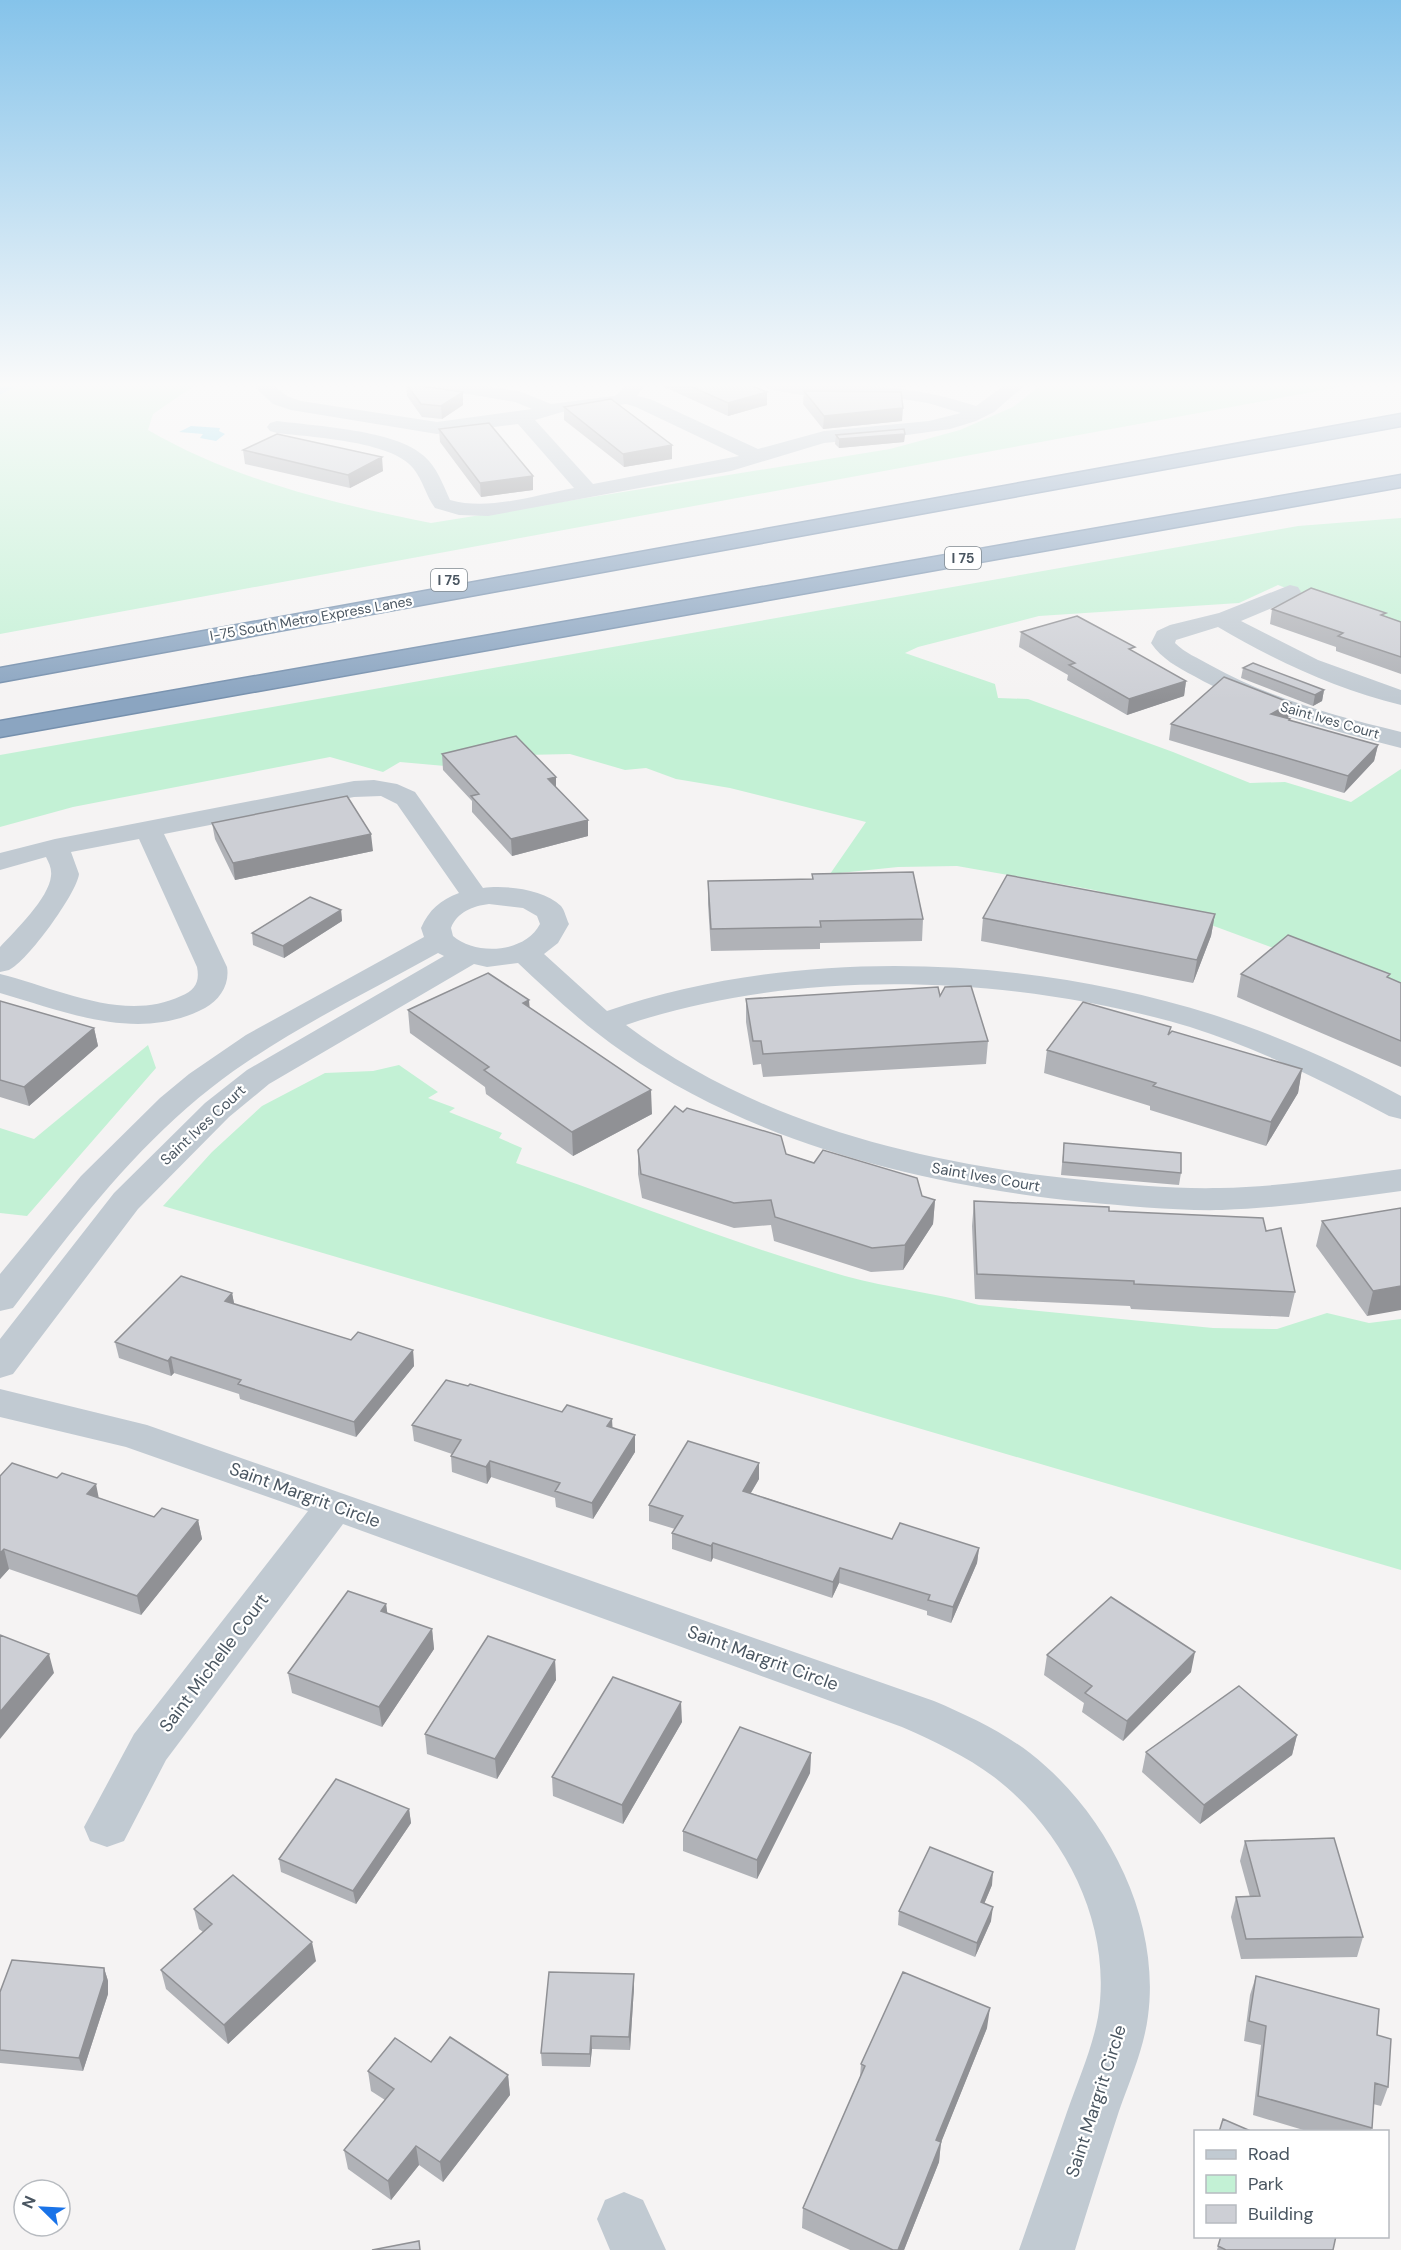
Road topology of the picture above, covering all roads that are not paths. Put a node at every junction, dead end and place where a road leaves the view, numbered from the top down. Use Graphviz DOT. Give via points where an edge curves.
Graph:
graph roads {
  1 [pos="434,490"];
  2 [pos="587,490"];
  3 [pos="933,490"];
  4 [pos="959,490"];
  5 [pos="1016,490"];
  6 [pos="1350,490"];
  7 [pos="898,501"];
  8 [pos="1290,592"];
  9 [pos="1223,620"];
  10 [pos="0,659"];
  11 [pos="0,675"];
  12 [pos="1401,698"];
  13 [pos="0,729"];
  14 [pos="1401,740"];
  15 [pos="148,829"];
  16 [pos="55,847"];
  17 [pos="0,861"];
  18 [pos="476,898"];
  19 [pos="440,940"];
  20 [pos="525,952"];
  21 [pos="468,955"];
  22 [pos="0,963"];
  23 [pos="0,983"];
  24 [pos="324,1021"];
  25 [pos="604,1022"];
  26 [pos="1401,1108"];
  27 [pos="126,1147"];
  28 [pos="167,1157"];
  29 [pos="1401,1180"];
  30 [pos="0,1299"];
  31 [pos="0,1365"];
  32 [pos="0,1403"];
  33 [pos="334,1506"];
  34 [pos="107,1827"];
  35 [pos="1047,2250"];
  1 -- 2 [label="street" via="442,504 452,508 488,510"];
  3 -- 7 [label="highway"];
  4 -- 7 [label="highway, I 75"];
  5 -- 11 [label="highway, I-75 South Metro Express Lanes"];
  6 -- 13 [label="highway, I 75"];
  7 -- 10 [label="highway, I 75"];
  8 -- 9 [label="street, Saint Ives Court"];
  9 -- 12 [label="street" via="1293,660"];
  9 -- 14 [label="street, Saint Ives Court" via="1174,631 1165,636 1164,643 1173,654 1198,669 1265,700"];
  15 -- 16 [label="street"];
  15 -- 18 [label="street" via="354,789 387,789 406,798"];
  15 -- 23 [label="street" via="212,967 214,974 208,991 191,1005 140,1017 115,1015"];
  16 -- 17 [label="street"];
  16 -- 22 [label="street" via="65,870 64,884 27,937"];
  18 -- 19 [label="street" via="454,905 441,916 436,928"];
  18 -- 20 [label="street" via="517,896 549,910 555,921 553,932 542,944"];
  19 -- 21 [label="street"];
  19 -- 24 [label="street, Saint Ives Court"];
  20 -- 21 [label="street" via="497,958"];
  20 -- 25 [label="street, Saint Ives Court"];
  21 -- 24 [label="street, Saint Ives Court"];
  24 -- 27 [label="street, Saint Ives Court" via="233,1057"];
  24 -- 28 [label="street, Saint Ives Court"];
  25 -- 26 [label="street" via="679,998 754,984 909,974 996,979 1129,1000 1213,1023 1327,1069"];
  25 -- 29 [label="street, Saint Ives Court" via="675,1070 767,1116 880,1155 976,1177 1081,1191 1218,1198"];
  27 -- 28 [label="street"];
  27 -- 30 [label="street, Saint Ives Court"];
  28 -- 31 [label="street, Saint Ives Court" via="126,1201"];
  32 -- 33 [label="street, Saint Margrit Circle" via="133,1435"];
  33 -- 34 [label="street, Saint Michelle Court" via="150,1747"];
  33 -- 35 [label="street, Saint Margrit Circle" via="918,1714 990,1750 1040,1791 1072,1829 1108,1891 1125,1974 1123,2015 1115,2050"];
}
